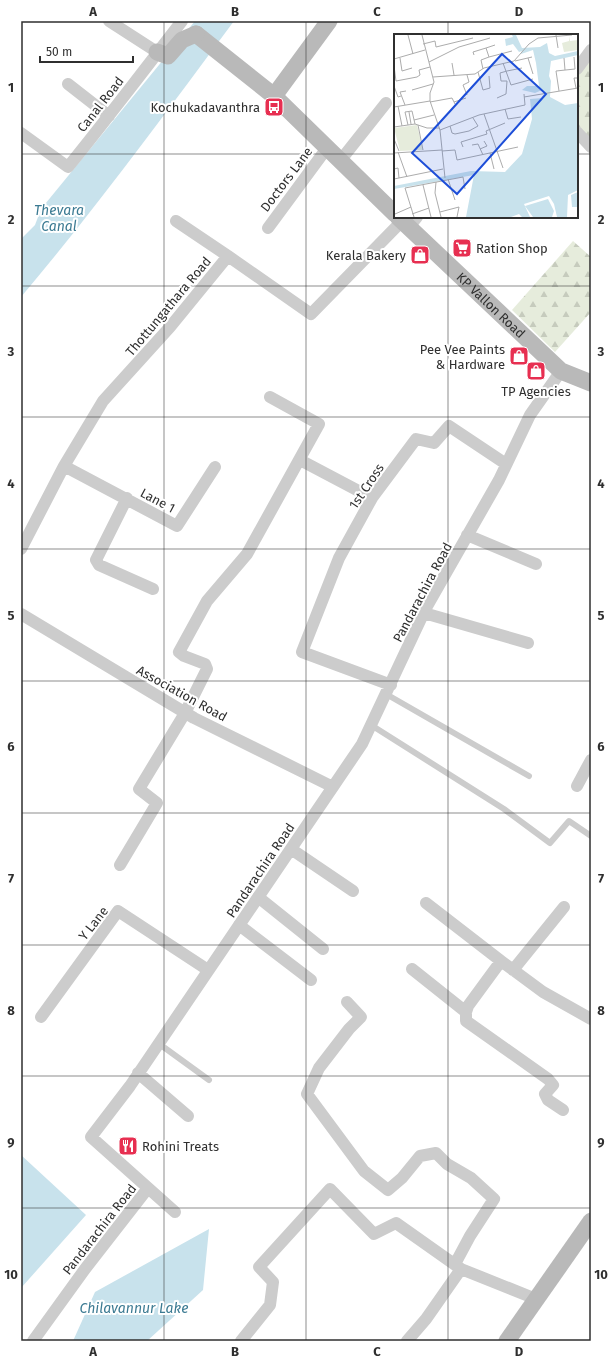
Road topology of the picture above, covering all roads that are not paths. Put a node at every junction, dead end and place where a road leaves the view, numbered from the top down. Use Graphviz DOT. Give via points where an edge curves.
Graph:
graph roads {
  1 [pos="109,21"];
  2 [pos="182,21"];
  3 [pos="329,21"];
  4 [pos="198,27"];
  5 [pos="591,50"];
  6 [pos="157,52"];
  7 [pos="578,67"];
  8 [pos="68,84"];
  9 [pos="274,96"];
  10 [pos="386,103"];
  11 [pos="110,116"];
  12 [pos="21,133"];
  13 [pos="578,133"];
  14 [pos="591,147"];
  15 [pos="327,148"];
  16 [pos="340,161"];
  17 [pos="394,210"];
  18 [pos="404,219"];
  19 [pos="176,221"];
  20 [pos="268,228"];
  21 [pos="228,256"];
  22 [pos="561,371"];
  23 [pos="587,377"];
  24 [pos="270,397"];
  25 [pos="300,460"];
  26 [pos="506,464"];
  27 [pos="64,466"];
  28 [pos="215,468"];
  29 [pos="127,498"];
  30 [pos="372,498"];
  31 [pos="467,536"];
  32 [pos="22,543"];
  33 [pos="536,564"];
  34 [pos="154,589"];
  35 [pos="424,613"];
  36 [pos="21,614"];
  37 [pos="528,643"];
  38 [pos="388,689"];
  39 [pos="185,713"];
  40 [pos="371,725"];
  41 [pos="591,760"];
  42 [pos="530,776"];
  43 [pos="577,786"];
  44 [pos="334,787"];
  45 [pos="591,836"];
  46 [pos="291,849"];
  47 [pos="120,865"];
  48 [pos="353,891"];
  49 [pos="258,897"];
  50 [pos="426,903"];
  51 [pos="564,907"];
  52 [pos="239,925"];
  53 [pos="323,949"];
  54 [pos="501,961"];
  55 [pos="412,969"];
  56 [pos="208,970"];
  57 [pos="513,970"];
  58 [pos="311,980"];
  59 [pos="347,1002"];
  60 [pos="466,1012"];
  61 [pos="41,1017"];
  62 [pos="591,1019"];
  63 [pos="158,1044"];
  64 [pos="138,1073"];
  65 [pos="208,1080"];
  66 [pos="563,1110"];
  67 [pos="188,1116"];
  68 [pos="148,1188"];
  69 [pos="175,1212"];
  70 [pos="591,1221"];
  71 [pos="458,1266"];
  72 [pos="536,1299"];
  73 [pos="33,1341"];
  74 [pos="241,1341"];
  75 [pos="407,1341"];
  76 [pos="507,1341"];
  1 -- 6 [label="street"];
  2 -- 6 [label="street, Canal Road"];
  3 -- 9 [label="street"];
  4 -- 6 [label="street" via="168,56"];
  4 -- 9 [label="street, KP Vallon Road" via="224,55"];
  5 -- 7 [label="street"];
  6 -- 11 [label="street, Canal Road"];
  8 -- 11 [label="street"];
  9 -- 15 [label="street, KP Vallon Road"];
  10 -- 16 [label="street"];
  11 -- 12 [label="street, Canal Road" via="68,166"];
  13 -- 14 [label="street"];
  15 -- 16 [label="street, KP Vallon Road"];
  15 -- 20 [label="street, Doctors Lane"];
  16 -- 17 [label="street, KP Vallon Road"];
  18 -- 21 [label="street, Thottungathara Road" via="311,314"];
  18 -- 22 [label="street, KP Vallon Road"];
  19 -- 21 [label="street"];
  21 -- 27 [label="street, Thottungathara Road" via="170,327 103,401"];
  22 -- 23 [label="street, KP Vallon Road"];
  22 -- 26 [label="street, Pandarachira Road" via="530,415"];
  24 -- 25 [label="street" via="319,424"];
  25 -- 30 [label="street"];
  25 -- 39 [label="street" via="247,554 207,601 179,652 204,664 207,669"];
  26 -- 30 [label="street, 1st Cross" via="449,426 434,443 416,439"];
  26 -- 31 [label="street, Pandarachira Road"];
  27 -- 29 [label="street, Lane 1"];
  27 -- 32 [label="street, Thottungathara Road"];
  28 -- 29 [label="street, Lane 1" via="177,526"];
  29 -- 34 [label="street" via="96,560 98,565"];
  30 -- 38 [label="street, 1st Cross" via="339,558 302,652"];
  31 -- 33 [label="street"];
  31 -- 35 [label="street, Pandarachira Road"];
  35 -- 37 [label="street"];
  35 -- 38 [label="street, Pandarachira Road"];
  36 -- 39 [label="street, Association Road"];
  38 -- 40 [label="street, Pandarachira Road"];
  38 -- 42 [label="lane"];
  39 -- 44 [label="street, Association Road"];
  39 -- 47 [label="street" via="140,789 157,803"];
  40 -- 44 [label="street, Pandarachira Road" via="362,744"];
  40 -- 45 [label="lane" via="504,809 550,844 569,821"];
  41 -- 43 [label="street"];
  44 -- 46 [label="street, Pandarachira Road"];
  46 -- 48 [label="street"];
  46 -- 49 [label="street, Pandarachira Road"];
  49 -- 52 [label="street, Pandarachira Road"];
  49 -- 53 [label="street"];
  50 -- 54 [label="street"];
  51 -- 57 [label="street"];
  52 -- 56 [label="street, Pandarachira Road"];
  52 -- 58 [label="street"];
  54 -- 57 [label="street"];
  54 -- 60 [label="street"];
  55 -- 60 [label="street"];
  56 -- 61 [label="street, Y Lane" via="118,911"];
  56 -- 63 [label="street, Pandarachira Road"];
  57 -- 62 [label="street" via="543,992"];
  59 -- 71 [label="street" via="361,1017 319,1068 307,1094 364,1171 388,1190 420,1156 436,1153 447,1164 471,1178 494,1199 470,1236"];
  60 -- 66 [label="street" via="466,1021 548,1079 552,1085 545,1094 548,1100"];
  63 -- 64 [label="street, Pandarachira Road"];
  63 -- 65 [label="lane"];
  64 -- 67 [label="street"];
  64 -- 68 [label="street, Pandarachira Road" via="91,1137"];
  68 -- 69 [label="street"];
  68 -- 73 [label="street, Pandarachira Road"];
  70 -- 72 [label="street"];
  71 -- 72 [label="street"];
  71 -- 74 [label="street" via="396,1223 374,1234 330,1190 259,1267 272,1282 270,1305"];
  71 -- 75 [label="street" via="426,1319"];
  72 -- 76 [label="street"];
}
